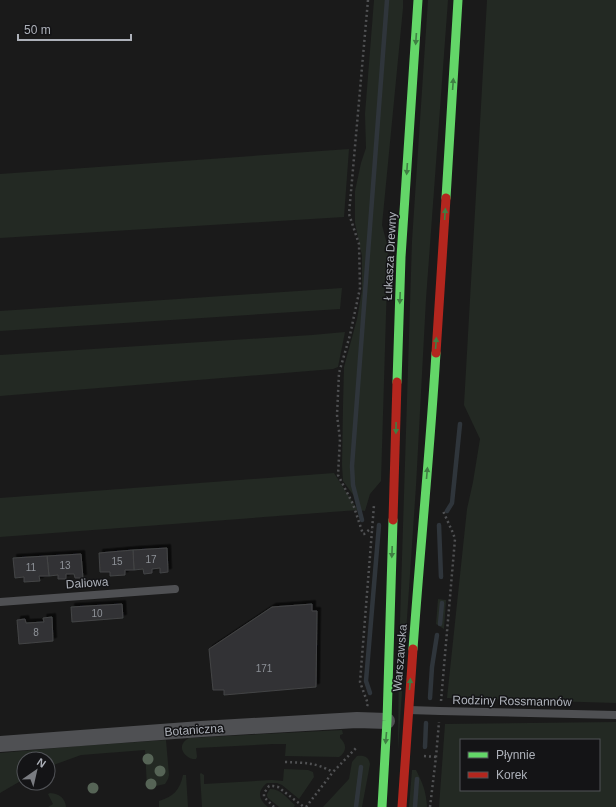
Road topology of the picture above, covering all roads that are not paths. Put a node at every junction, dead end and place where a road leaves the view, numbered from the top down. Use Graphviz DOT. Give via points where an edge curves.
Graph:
graph roads {
  1 [pos="418,0"];
  2 [pos="458,0"];
  3 [pos="393,513"];
  4 [pos="175,589"];
  5 [pos="0,602"];
  6 [pos="408,710"];
  7 [pos="616,715"];
  8 [pos="387,721"];
  9 [pos="0,744"];
  10 [pos="382,807"];
  11 [pos="402,807"];
  1 -- 3 [label="main road, Łukasza Drewny, one-way" via="401,257"];
  6 -- 2 [label="main road, Warszawska, one-way" via="431,428"];
  3 -- 8 [label="main road, Warszawska, one-way"];
  4 -- 5 [label="lane, Daliowa"];
  6 -- 7 [label="lane, Rodziny Rossmannów"];
  6 -- 11 [label="main road, Warszawska"];
  8 -- 9 [label="street, Botaniczna" via="201,729"];
  8 -- 10 [label="main road, Warszawska, one-way"];
}
